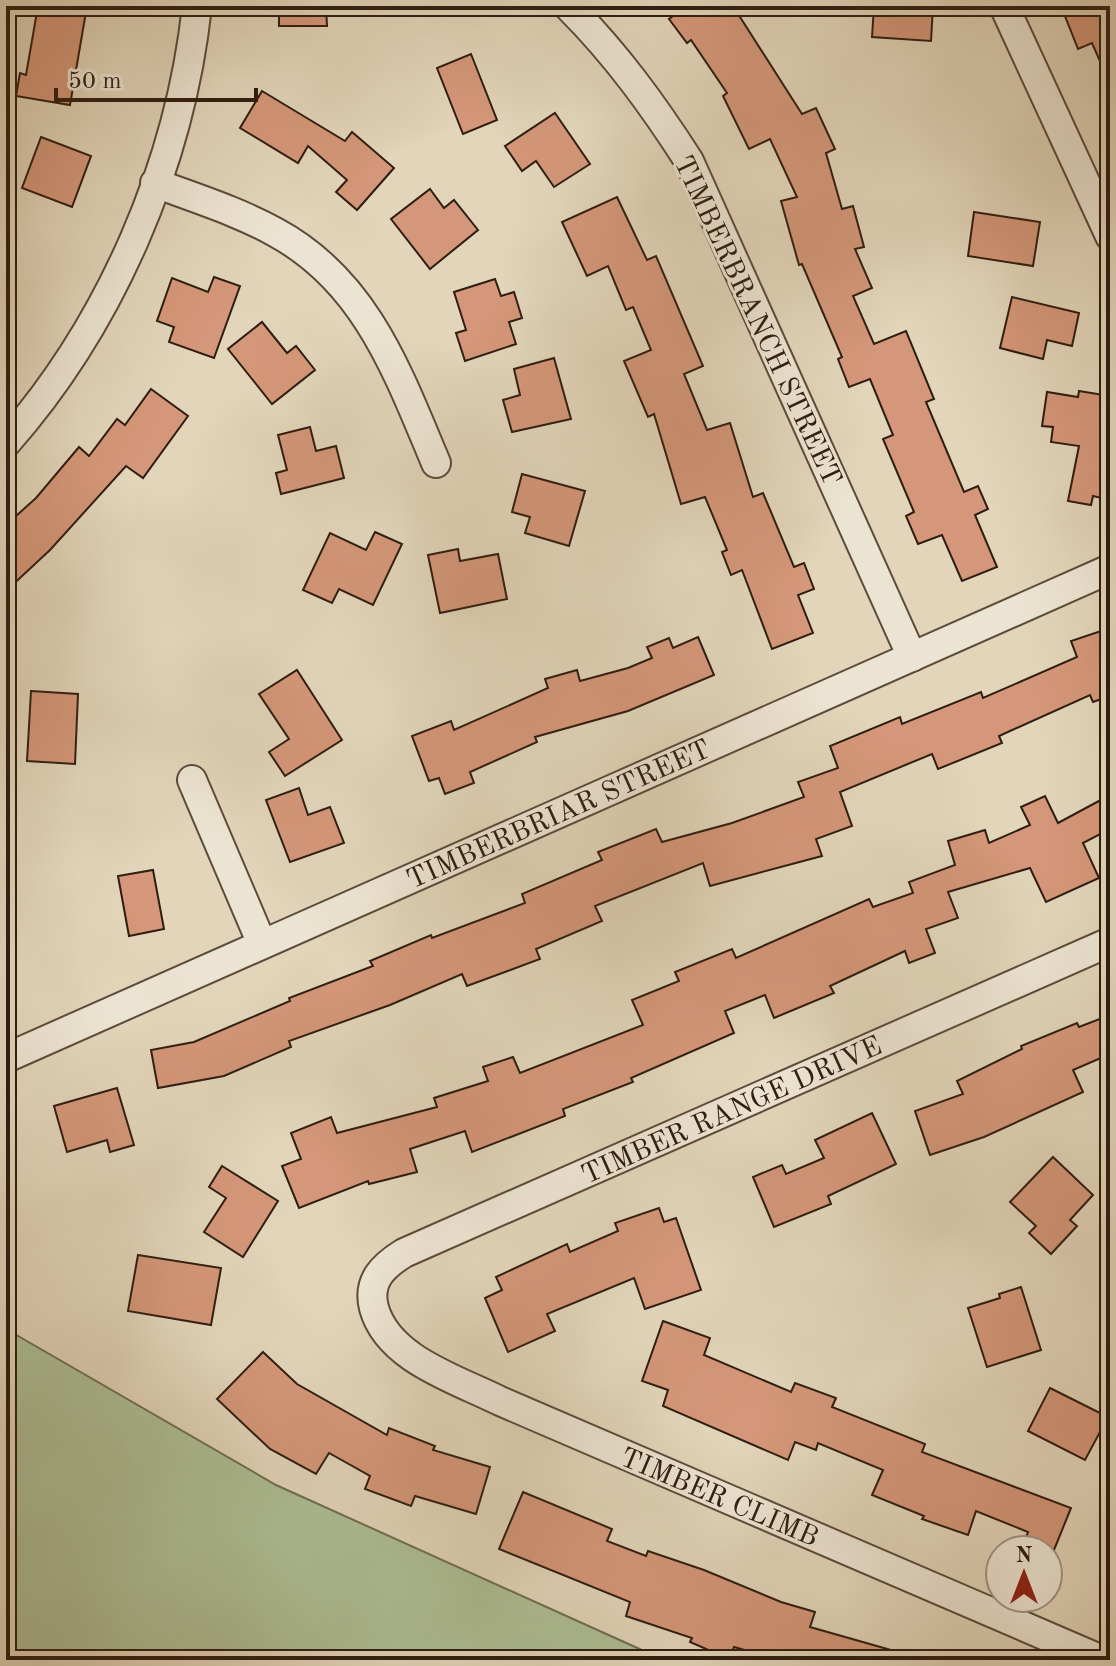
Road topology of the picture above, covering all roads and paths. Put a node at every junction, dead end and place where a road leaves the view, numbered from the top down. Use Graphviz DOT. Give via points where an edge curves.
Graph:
graph roads {
  1 [pos="197,6"];
  2 [pos="1004,6"];
  3 [pos="569,7"];
  4 [pos="155,183"];
  5 [pos="1110,236"];
  6 [pos="6,443"];
  7 [pos="436,463"];
  8 [pos="1110,569"];
  9 [pos="912,657"];
  10 [pos="192,780"];
  11 [pos="1110,942"];
  12 [pos="262,944"];
  13 [pos="6,1058"];
  14 [pos="371,1295"];
  15 [pos="1102,1660"];
  1 -- 4 [label="street" via="189,66"];
  2 -- 5 [label="street"];
  3 -- 9 [label="street, TIMBERBRANCH STREET" via="607,45 689,161"];
  4 -- 6 [label="street" via="100,308 62,370"];
  4 -- 7 [label="street" via="252,220 325,267 380,334"];
  8 -- 9 [label="street, TIMBERBRIAR STREET"];
  9 -- 12 [label="street, TIMBERBRIAR STREET"];
  10 -- 12 [label="street"];
  11 -- 14 [label="street, TIMBER RANGE DRIVE" via="404,1253 377,1275"];
  12 -- 13 [label="street, TIMBERBRIAR STREET"];
  14 -- 15 [label="street, TIMBER CLIMB" via="387,1337 421,1361 500,1401"];
}
